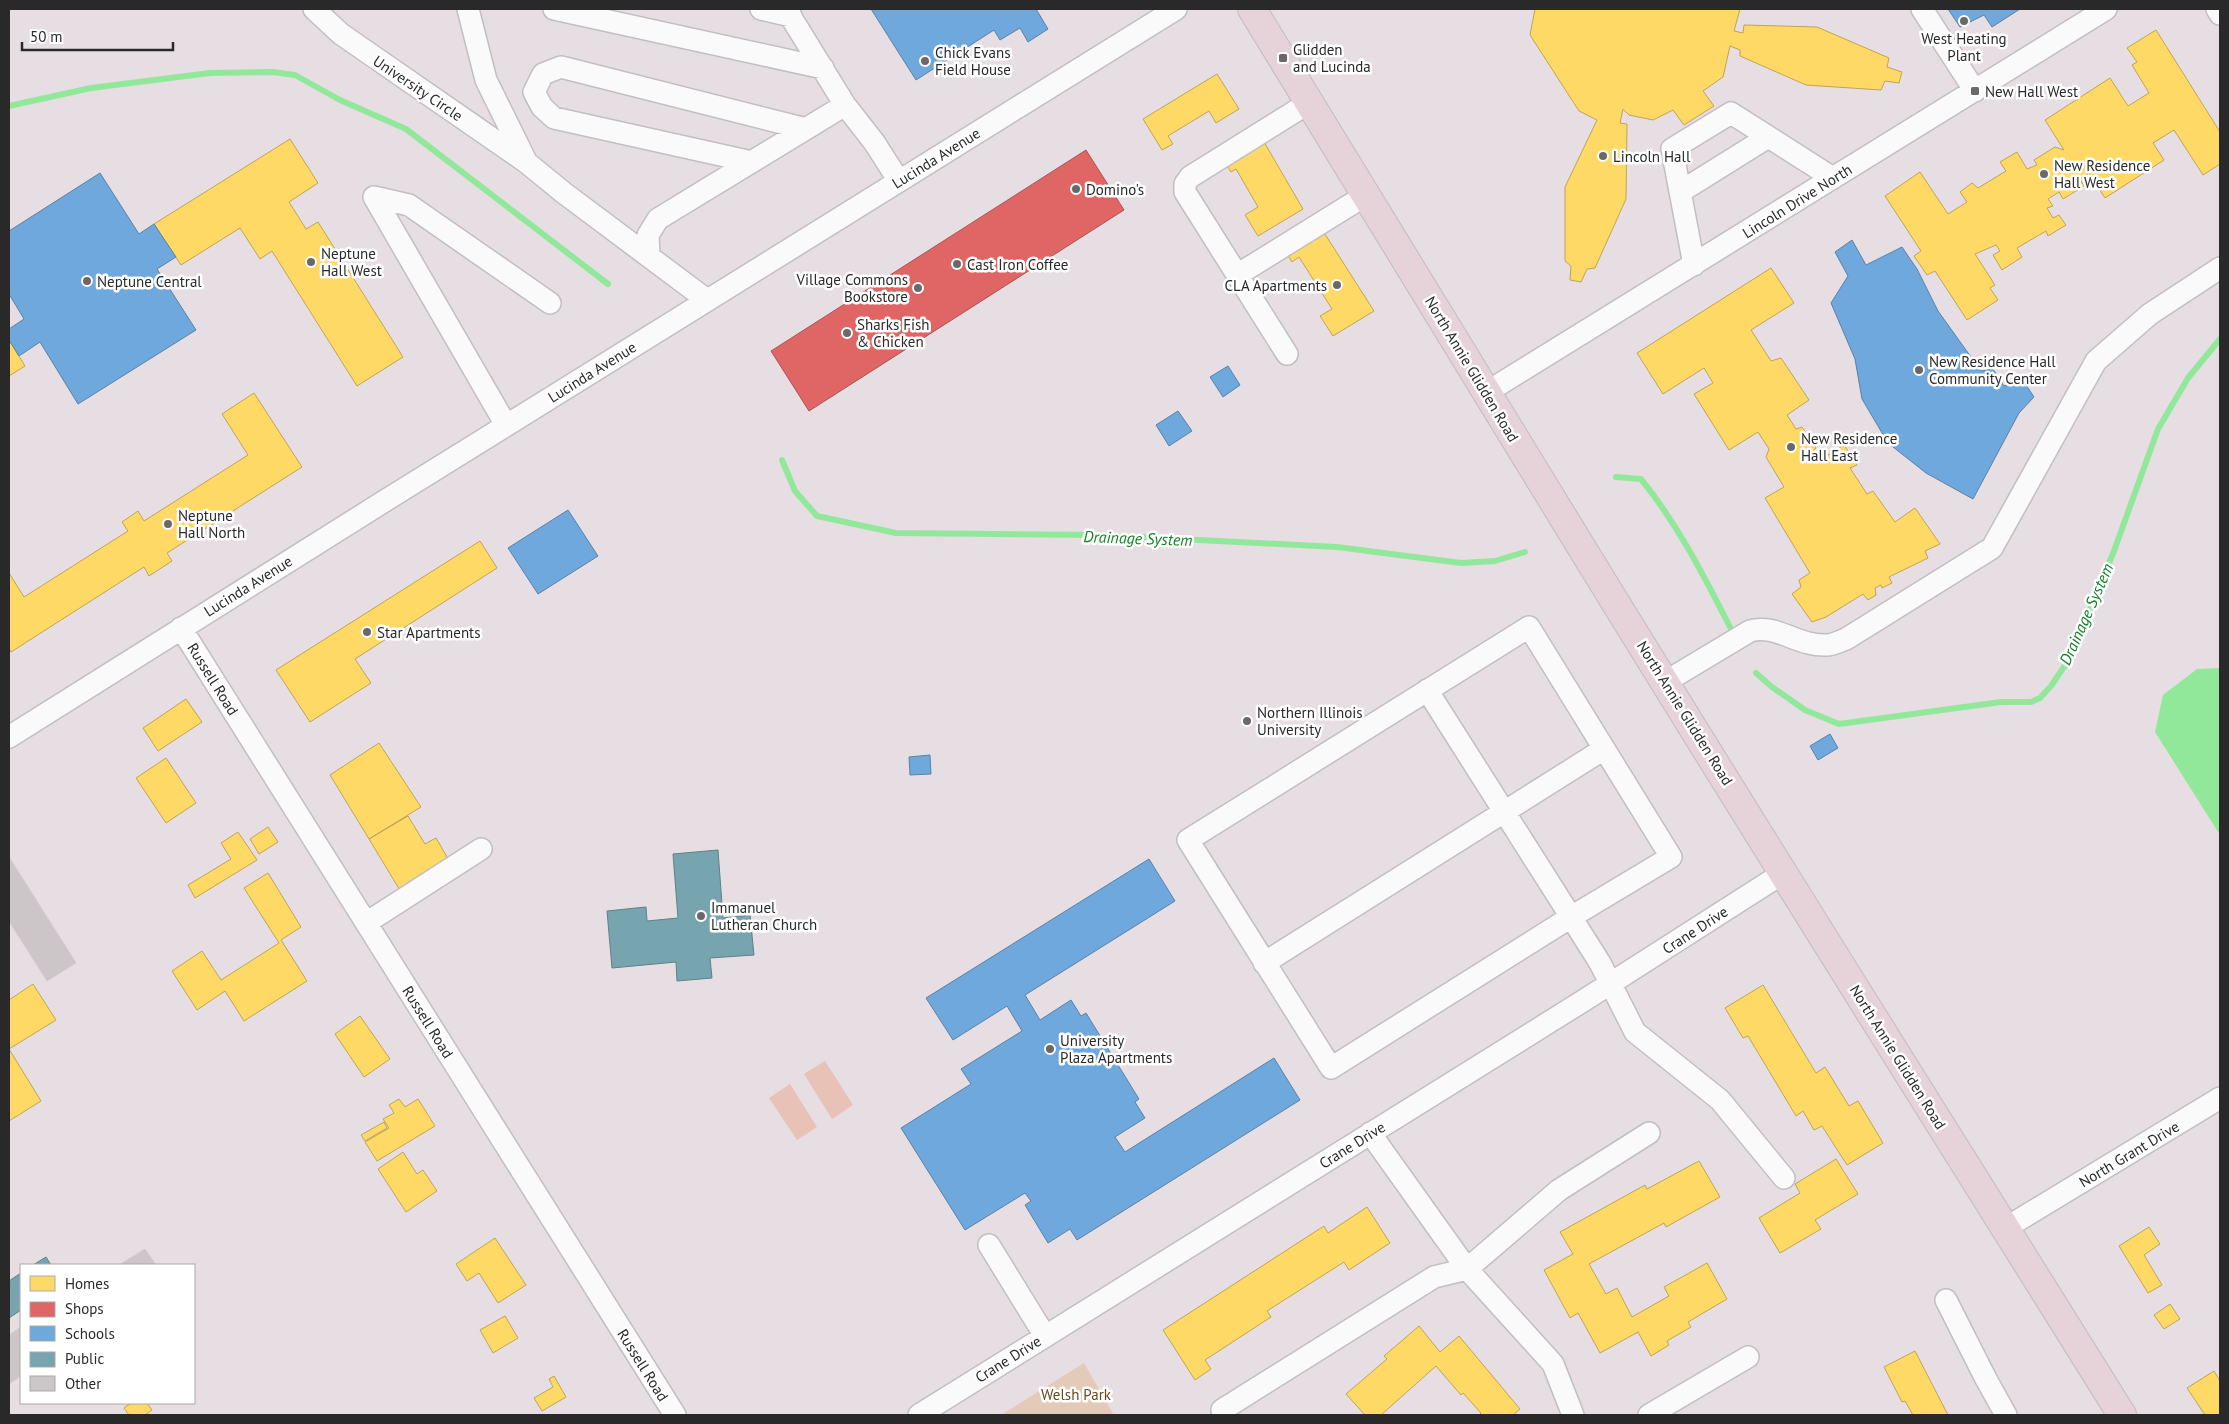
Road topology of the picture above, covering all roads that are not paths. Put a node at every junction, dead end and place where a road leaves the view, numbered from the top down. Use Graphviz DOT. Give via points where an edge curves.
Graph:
graph roads {
  1 [pos="314,9"];
  2 [pos="468,9"];
  3 [pos="554,9"];
  4 [pos="760,9"];
  5 [pos="1176,9"];
  6 [pos="1252,9"];
  7 [pos="1922,9"];
  8 [pos="2106,9"];
  9 [pos="2217,9"];
  10 [pos="788,12"];
  11 [pos="2220,14"];
  12 [pos="823,68"];
  13 [pos="1975,91"];
  14 [pos="1310,102"];
  15 [pos="845,105"];
  16 [pos="806,129"];
  17 [pos="1768,137"];
  18 [pos="526,162"];
  19 [pos="752,162"];
  20 [pos="1833,178"];
  21 [pos="899,181"];
  22 [pos="1680,192"];
  23 [pos="1366,195"];
  24 [pos="649,255"];
  25 [pos="1694,265"];
  26 [pos="2220,268"];
  27 [pos="1237,275"];
  28 [pos="707,300"];
  29 [pos="550,304"];
  30 [pos="1287,354"];
  31 [pos="1487,392"];
  32 [pos="506,425"];
  33 [pos="181,628"];
  34 [pos="1665,682"];
  35 [pos="1427,690"];
  36 [pos="9,737"];
  37 [pos="1604,749"];
  38 [pos="1504,811"];
  39 [pos="481,850"];
  40 [pos="1783,873"];
  41 [pos="1571,917"];
  42 [pos="366,923"];
  43 [pos="1264,963"];
  44 [pos="1611,983"];
  45 [pos="2220,1098"];
  46 [pos="1370,1133"];
  47 [pos="1649,1133"];
  48 [pos="1784,1178"];
  49 [pos="2004,1229"];
  50 [pos="989,1245"];
  51 [pos="1467,1269"];
  52 [pos="1946,1300"];
  53 [pos="1045,1336"];
  54 [pos="1748,1357"];
  55 [pos="1222,1410"];
  56 [pos="675,1415"];
  57 [pos="919,1415"];
  58 [pos="1573,1415"];
  59 [pos="1649,1415"];
  60 [pos="2006,1415"];
  61 [pos="2122,1415"];
  1 -- 18 [label="street, University Circle" via="341,34 389,69"];
  2 -- 18 [label="street, University Circle" via="486,80"];
  3 -- 12 [label="street"];
  4 -- 10 [label="street"];
  5 -- 21 [label="street, Lucinda Avenue"];
  6 -- 14 [label="main road, North Annie Glidden Road"];
  7 -- 13 [label="street"];
  8 -- 13 [label="street, Lincoln Drive North"];
  9 -- 11 [label="street"];
  10 -- 12 [label="street"];
  12 -- 15 [label="street"];
  13 -- 20 [label="street, Lincoln Drive North"];
  14 -- 23 [label="main road, North Annie Glidden Road"];
  14 -- 27 [label="street" via="1190,177 1185,184 1185,192"];
  15 -- 16 [label="street"];
  15 -- 21 [label="street"];
  16 -- 19 [label="street"];
  16 -- 19 [label="street" via="561,67 543,74 534,92 542,107 554,118"];
  17 -- 20 [label="street"];
  17 -- 22 [label="street"];
  17 -- 22 [label="street" via="1731,113 1672,149"];
  18 -- 24 [label="street, University Circle"];
  19 -- 24 [label="street" via="658,219 648,235"];
  20 -- 25 [label="street, Lincoln Drive North"];
  21 -- 28 [label="street, Lucinda Avenue"];
  22 -- 25 [label="street"];
  23 -- 27 [label="street"];
  23 -- 31 [label="main road, North Annie Glidden Road"];
  24 -- 28 [label="street, University Circle"];
  25 -- 31 [label="street, Lincoln Drive North"];
  26 -- 34 [label="street" via="2150,314 2096,361 1992,548 1829,646 1794,640 1761,627 1750,630"];
  27 -- 30 [label="street"];
  28 -- 32 [label="street, Lucinda Avenue"];
  29 -- 32 [label="street" via="409,205 374,197"];
  31 -- 34 [label="main road, North Annie Glidden Road"];
  32 -- 33 [label="street, Lucinda Avenue"];
  33 -- 36 [label="street, Lucinda Avenue"];
  33 -- 42 [label="street, Russell Road"];
  34 -- 40 [label="main road, North Annie Glidden Road"];
  35 -- 37 [label="street" via="1529,627"];
  35 -- 38 [label="street"];
  35 -- 43 [label="street" via="1188,840"];
  37 -- 38 [label="street"];
  37 -- 41 [label="street" via="1671,857"];
  38 -- 41 [label="street"];
  38 -- 43 [label="street"];
  39 -- 42 [label="street"];
  40 -- 44 [label="street, Crane Drive"];
  40 -- 49 [label="main road, North Annie Glidden Road"];
  41 -- 43 [label="street" via="1331,1068"];
  41 -- 44 [label="street"];
  42 -- 56 [label="street, Russell Road"];
  44 -- 46 [label="street, Crane Drive"];
  44 -- 48 [label="street" via="1635,1032 1720,1100"];
  45 -- 49 [label="street, North Grant Drive"];
  46 -- 51 [label="street"];
  46 -- 53 [label="street, Crane Drive"];
  47 -- 51 [label="street" via="1559,1190"];
  49 -- 61 [label="main road, North Annie Glidden Road"];
  50 -- 53 [label="street"];
  51 -- 55 [label="street" via="1434,1278"];
  51 -- 58 [label="street" via="1553,1364"];
  52 -- 60 [label="street"];
  53 -- 57 [label="street, Crane Drive"];
  54 -- 59 [label="street"];
}
